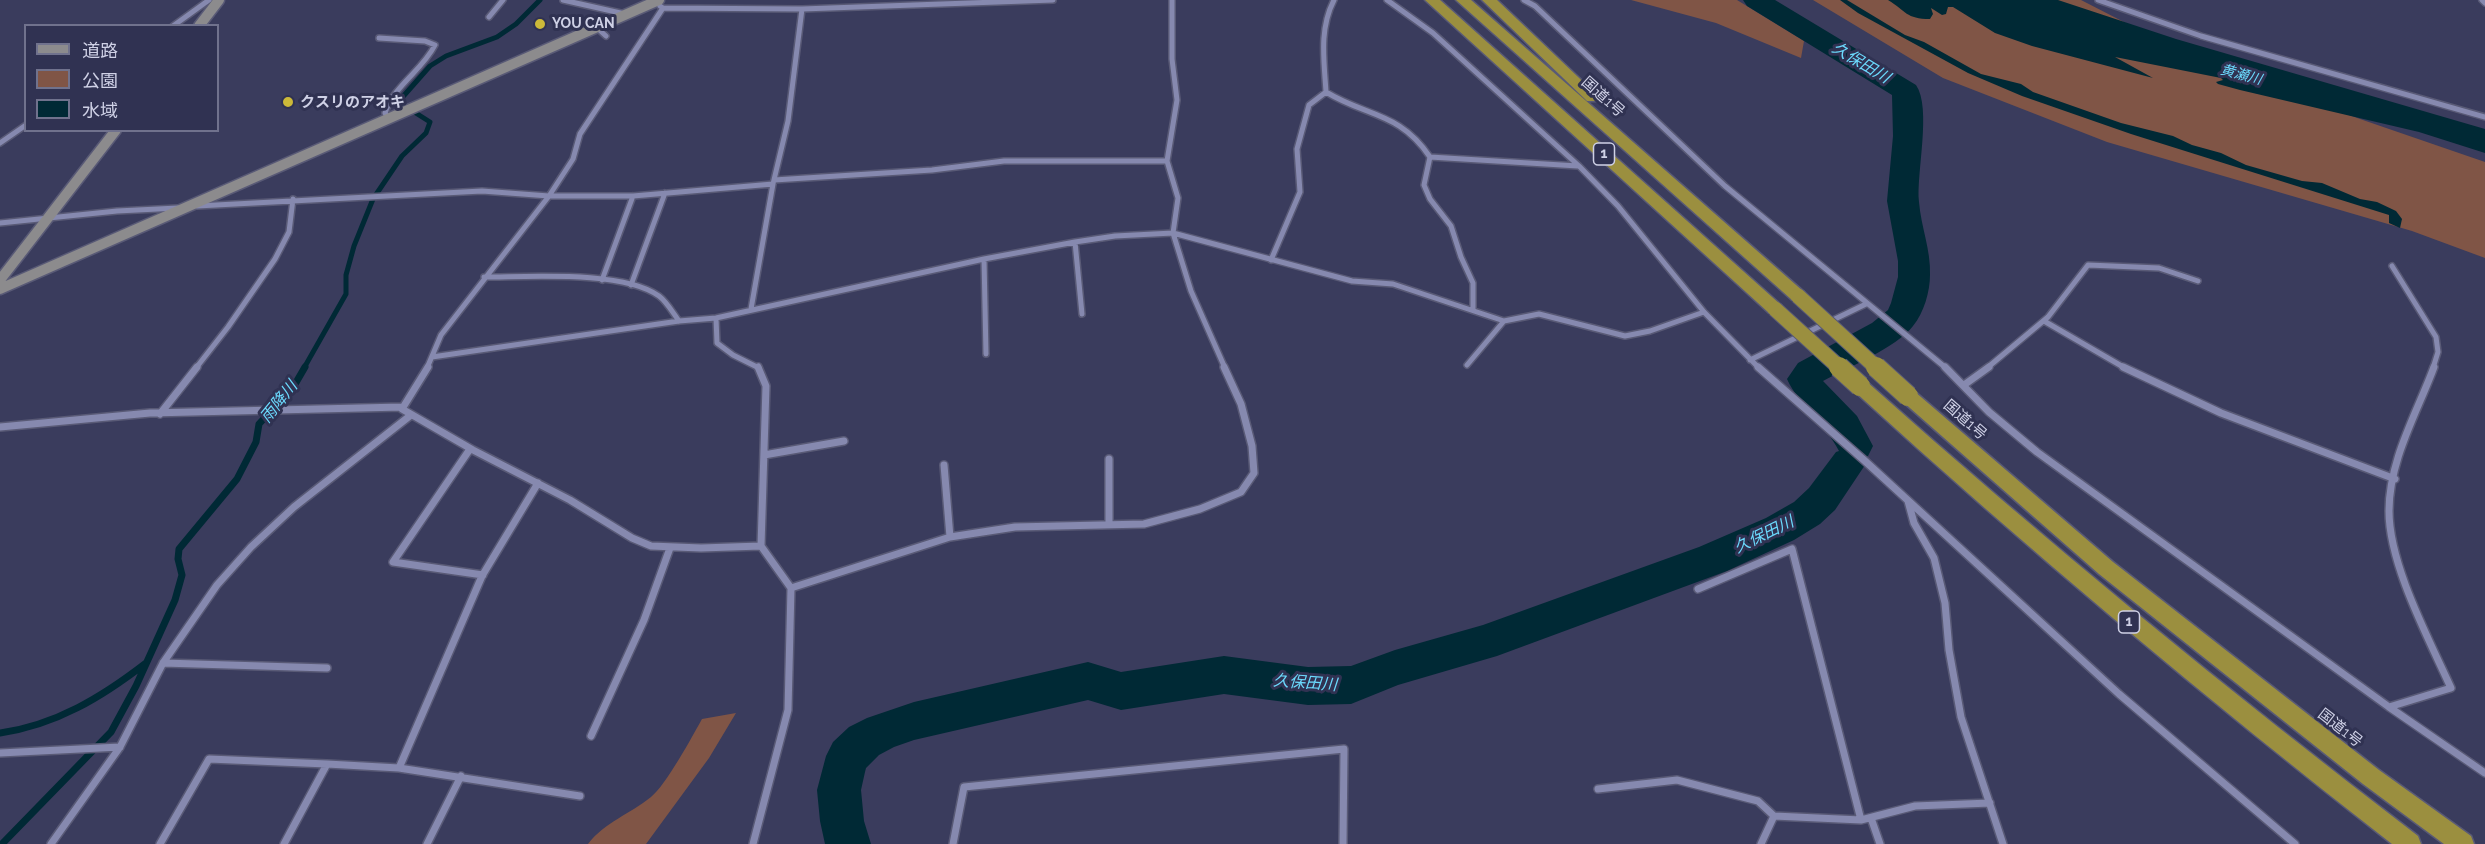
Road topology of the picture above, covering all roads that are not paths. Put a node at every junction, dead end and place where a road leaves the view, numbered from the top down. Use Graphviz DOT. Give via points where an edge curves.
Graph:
graph roads {
  1 [pos="209,0"];
  2 [pos="219,0"];
  3 [pos="503,0"];
  4 [pos="563,0"];
  5 [pos="1038,0"];
  6 [pos="1053,0"];
  7 [pos="1172,0"];
  8 [pos="1334,0"];
  9 [pos="1387,0"];
  10 [pos="1416,0"];
  11 [pos="1432,0"];
  12 [pos="1463,0"];
  13 [pos="1489,0"];
  14 [pos="1524,0"];
  15 [pos="2098,0"];
  16 [pos="2482,0"];
  17 [pos="659,3"];
  18 [pos="2485,3"];
  19 [pos="802,9"];
  20 [pos="626,14"];
  21 [pos="489,17"];
  22 [pos="176,24"];
  23 [pos="201,24"];
  24 [pos="592,24"];
  25 [pos="606,36"];
  26 [pos="379,38"];
  27 [pos="1488,49"];
  28 [pos="1326,92"];
  29 [pos="2485,117"];
  30 [pos="389,120"];
  31 [pos="24,126"];
  32 [pos="1611,131"];
  33 [pos="115,132"];
  34 [pos="0,143"];
  35 [pos="1430,157"];
  36 [pos="1167,161"];
  37 [pos="1579,166"];
  38 [pos="773,182"];
  39 [pos="665,193"];
  40 [pos="549,196"];
  41 [pos="633,196"];
  42 [pos="293,200"];
  43 [pos="193,206"];
  44 [pos="48,217"];
  45 [pos="0,223"];
  46 [pos="1173,232"];
  47 [pos="1076,242"];
  48 [pos="984,259"];
  49 [pos="1271,260"];
  50 [pos="2392,267"];
  51 [pos="484,277"];
  52 [pos="0,280"];
  53 [pos="602,280"];
  54 [pos="2198,281"];
  55 [pos="631,285"];
  56 [pos="0,289"];
  57 [pos="1866,304"];
  58 [pos="751,309"];
  59 [pos="1473,309"];
  60 [pos="1704,312"];
  61 [pos="1082,314"];
  62 [pos="716,318"];
  63 [pos="679,321"];
  64 [pos="1504,321"];
  65 [pos="2044,321"];
  66 [pos="986,354"];
  67 [pos="432,357"];
  68 [pos="1750,360"];
  69 [pos="1467,365"];
  70 [pos="1964,385"];
  71 [pos="402,407"];
  72 [pos="160,414"];
  73 [pos="411,415"];
  74 [pos="0,428"];
  75 [pos="844,441"];
  76 [pos="470,449"];
  77 [pos="764,455"];
  78 [pos="1109,459"];
  79 [pos="944,465"];
  80 [pos="2395,478"];
  81 [pos="538,483"];
  82 [pos="1908,501"];
  83 [pos="1109,525"];
  84 [pos="950,537"];
  85 [pos="761,546"];
  86 [pos="670,548"];
  87 [pos="483,575"];
  88 [pos="791,588"];
  89 [pos="1698,589"];
  90 [pos="163,663"];
  91 [pos="327,668"];
  92 [pos="2389,707"];
  93 [pos="591,736"];
  94 [pos="120,747"];
  95 [pos="0,753"];
  96 [pos="327,764"];
  97 [pos="399,768"];
  98 [pos="2485,773"];
  99 [pos="461,776"];
  100 [pos="1598,789"];
  101 [pos="580,796"];
  102 [pos="1990,802"];
  103 [pos="1774,816"];
  104 [pos="1871,818"];
  105 [pos="1861,820"];
  106 [pos="753,840"];
  107 [pos="51,844"];
  108 [pos="160,844"];
  109 [pos="284,844"];
  110 [pos="427,844"];
  111 [pos="748,844"];
  112 [pos="953,844"];
  113 [pos="1343,844"];
  114 [pos="1761,844"];
  115 [pos="1880,844"];
  116 [pos="2003,844"];
  117 [pos="2295,844"];
  118 [pos="2410,844"];
  119 [pos="2463,844"];
  1 -- 22 [label="street"];
  2 -- 23 [label="street"];
  3 -- 21 [label="street"];
  4 -- 20 [label="street"];
  5 -- 6 [label="street"];
  5 -- 19 [label="street"];
  7 -- 36 [label="street" via="1177,100"];
  8 -- 28 [label="street" via="1329,8 1324,43"];
  9 -- 37 [label="street" via="1432,33"];
  10 -- 27 [label="highway"];
  11 -- 27 [label="highway, 1"];
  12 -- 32 [label="highway, 国道1号 / 1"];
  13 -- 32 [label="highway" via="1605,110"];
  14 -- 57 [label="street" via="1568,36 1725,186"];
  15 -- 29 [label="street" via="2201,36"];
  16 -- 18 [label="street"];
  17 -- 19 [label="street"];
  17 -- 20 [label="street"];
  17 -- 40 [label="street" via="580,134 573,159"];
  19 -- 38 [label="street" via="788,121"];
  20 -- 30 [label="street"];
  24 -- 25 [label="street"];
  26 -- 30 [label="street" via="435,45 389,102 385,114"];
  27 -- 118 [label="highway, 1, bridge" via="1998,511 2167,654"];
  28 -- 35 [label="street" via="1341,103 1403,126"];
  28 -- 49 [label="street" via="1308,105 1297,149 1300,192"];
  30 -- 43 [label="street"];
  31 -- 34 [label="street"];
  32 -- 119 [label="highway, 国道1号 / 1, bridge" via="2106,568 2371,777"];
  33 -- 44 [label="street"];
  35 -- 37 [label="street"];
  35 -- 59 [label="street" via="1424,185 1450,226 1473,283"];
  36 -- 38 [label="street" via="1004,161"];
  36 -- 46 [label="street" via="1178,198"];
  37 -- 60 [label="street" via="1618,206"];
  38 -- 39 [label="street"];
  38 -- 58 [label="street"];
  39 -- 41 [label="street"];
  39 -- 55 [label="street"];
  40 -- 41 [label="street"];
  40 -- 42 [label="street" via="482,191"];
  40 -- 51 [label="street"];
  41 -- 53 [label="street"];
  42 -- 43 [label="street"];
  42 -- 72 [label="street" via="290,232 275,259"];
  43 -- 44 [label="street"];
  43 -- 56 [label="street"];
  44 -- 45 [label="street"];
  44 -- 52 [label="street"];
  46 -- 47 [label="street"];
  46 -- 49 [label="street"];
  46 -- 83 [label="street" via="1191,291 1241,404 1252,446 1254,473 1241,492 1200,509 1144,524"];
  47 -- 48 [label="street"];
  47 -- 61 [label="street"];
  48 -- 58 [label="street"];
  48 -- 66 [label="street"];
  49 -- 59 [label="street" via="1352,281 1393,284"];
  50 -- 80 [label="street" via="2438,346"];
  51 -- 53 [label="street"];
  51 -- 67 [label="street" via="441,336"];
  53 -- 55 [label="street"];
  54 -- 65 [label="street" via="2159,268 2088,265 2073,291"];
  55 -- 63 [label="street" via="659,296"];
  57 -- 68 [label="street"];
  57 -- 70 [label="street"];
  58 -- 62 [label="street"];
  59 -- 64 [label="street"];
  60 -- 64 [label="street" via="1625,336 1539,314"];
  60 -- 68 [label="street"];
  62 -- 63 [label="street"];
  62 -- 77 [label="street" via="717,343 758,366 766,386"];
  63 -- 67 [label="street"];
  64 -- 69 [label="street"];
  65 -- 70 [label="street"];
  65 -- 80 [label="street" via="2163,387 2233,418"];
  67 -- 71 [label="street"];
  68 -- 82 [label="street"];
  70 -- 92 [label="street" via="2037,452"];
  71 -- 72 [label="street"];
  71 -- 73 [label="street"];
  72 -- 74 [label="street"];
  73 -- 76 [label="street"];
  73 -- 90 [label="street" via="294,507 251,547 194,616"];
  75 -- 77 [label="street"];
  76 -- 81 [label="street"];
  76 -- 87 [label="street" via="393,562"];
  77 -- 85 [label="street"];
  78 -- 83 [label="street"];
  79 -- 84 [label="street"];
  80 -- 92 [label="street" via="2389,511 2395,545 2451,688"];
  81 -- 86 [label="street" via="632,538"];
  81 -- 87 [label="street"];
  82 -- 102 [label="street" via="1914,523 1934,558 1945,603 1961,717"];
  82 -- 117 [label="street" via="2119,694"];
  83 -- 84 [label="street" via="1015,527"];
  84 -- 88 [label="street"];
  85 -- 86 [label="street"];
  85 -- 88 [label="street"];
  86 -- 93 [label="street" via="631,655"];
  87 -- 97 [label="street"];
  88 -- 106 [label="street" via="788,710"];
  89 -- 105 [label="street" via="1792,549"];
  90 -- 91 [label="street"];
  90 -- 94 [label="street"];
  92 -- 98 [label="street"];
  94 -- 95 [label="street"];
  94 -- 107 [label="street"];
  96 -- 97 [label="street"];
  96 -- 108 [label="street" via="209,759"];
  96 -- 109 [label="street"];
  97 -- 99 [label="street"];
  99 -- 101 [label="street"];
  99 -- 110 [label="street"];
  100 -- 103 [label="street" via="1677,780 1758,801"];
  102 -- 104 [label="street" via="1915,806"];
  102 -- 116 [label="street"];
  103 -- 105 [label="street"];
  103 -- 114 [label="street"];
  104 -- 105 [label="street"];
  104 -- 115 [label="street"];
  106 -- 111 [label="street"];
  112 -- 113 [label="street" via="964,787 1344,749"];
}
